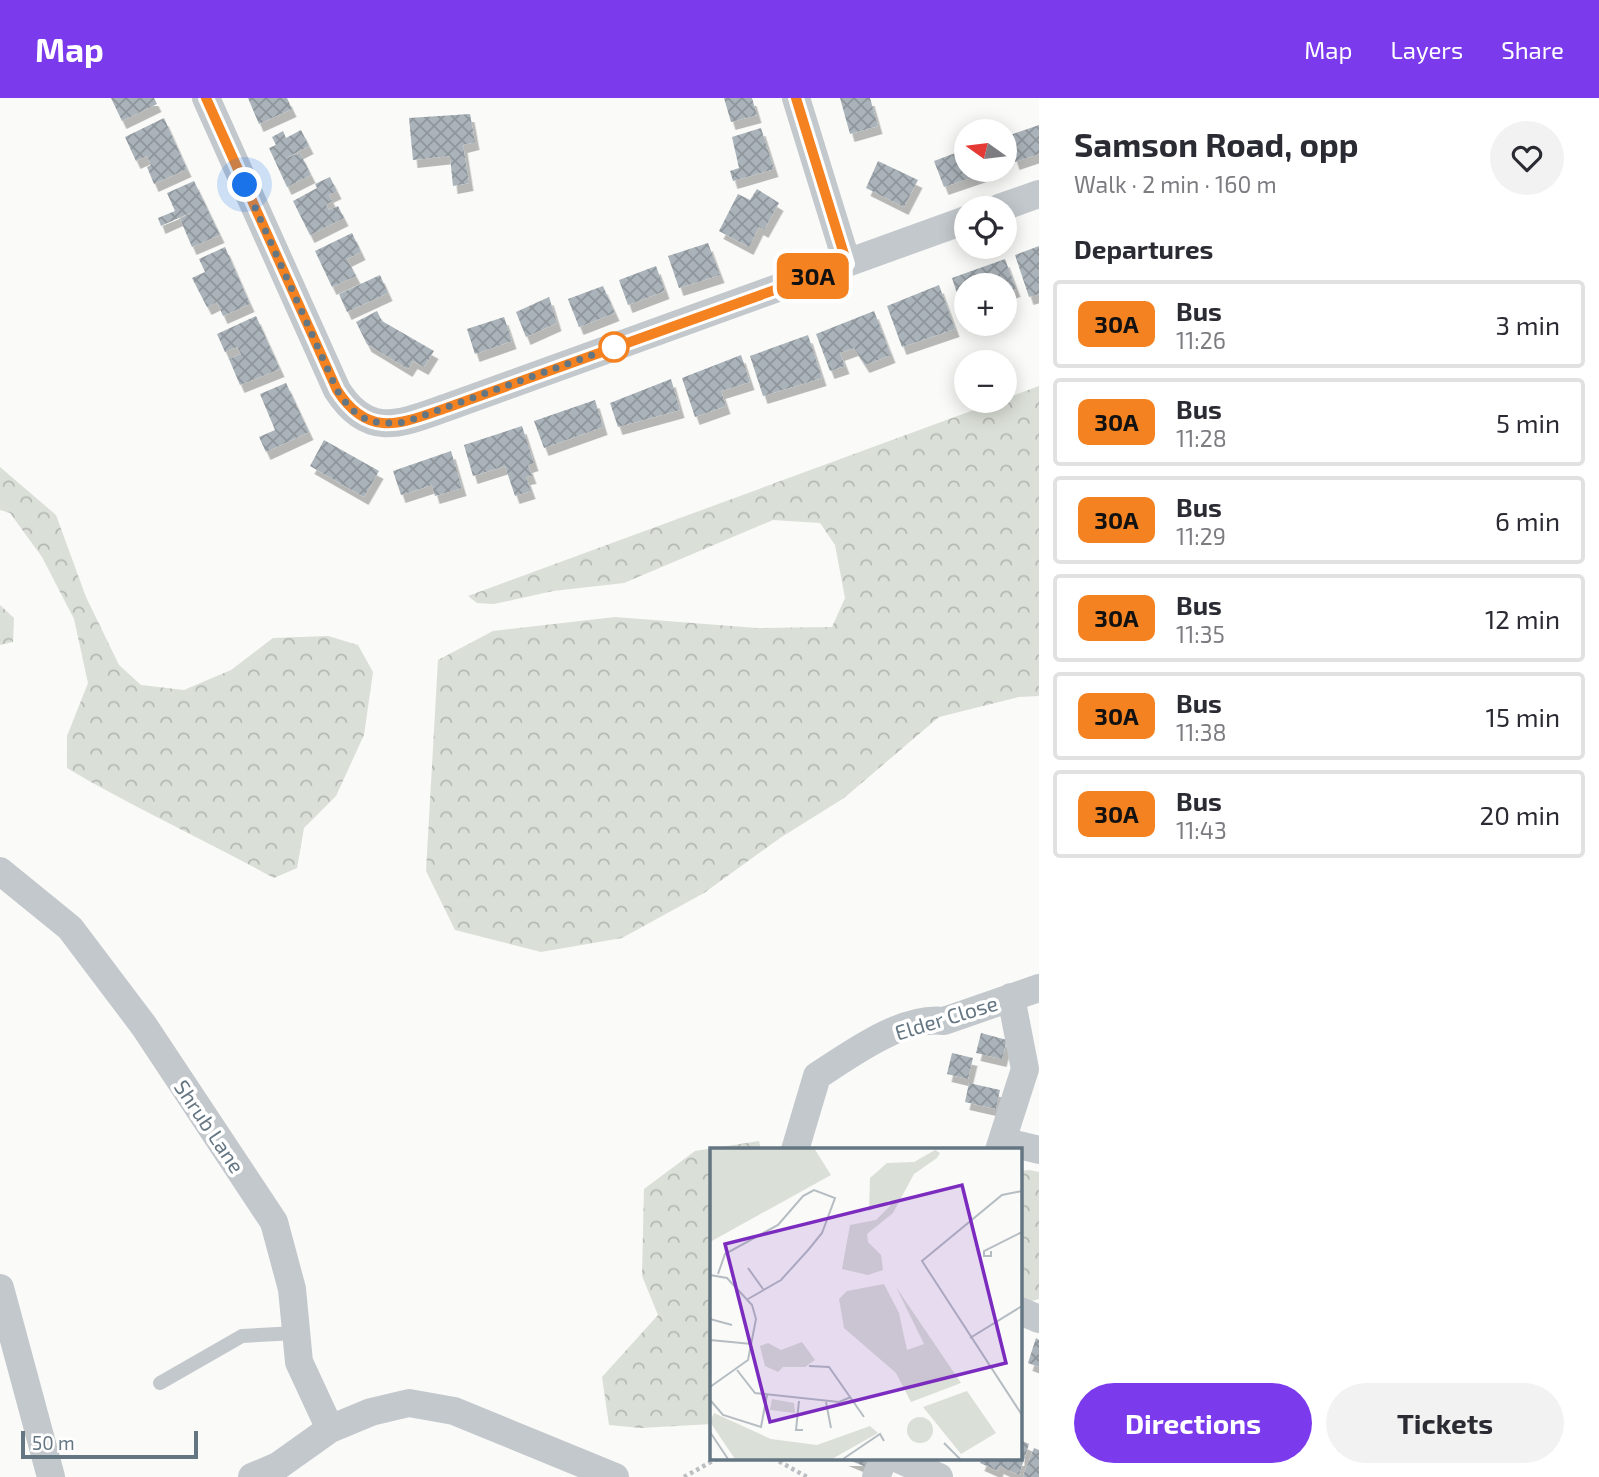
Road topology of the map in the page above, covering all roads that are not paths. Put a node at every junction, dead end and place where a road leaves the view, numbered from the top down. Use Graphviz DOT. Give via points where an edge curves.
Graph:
graph roads {
  1 [pos="206,98"];
  2 [pos="796,98"];
  3 [pos="1039,194"];
  4 [pos="1017,202"];
  5 [pos="954,224"];
  6 [pos="847,264"];
  7 [pos="0,871"];
  8 [pos="1039,988"];
  9 [pos="1011,997"];
  10 [pos="793,1131"];
  11 [pos="1001,1146"];
  12 [pos="1020,1148"];
  13 [pos="1021,1148"];
  14 [pos="1039,1150"];
  15 [pos="0,1288"];
  16 [pos="1021,1311"];
  17 [pos="1039,1319"];
  18 [pos="296,1333"];
  19 [pos="160,1384"];
  20 [pos="330,1429"];
  21 [pos="883,1460"];
  22 [pos="901,1460"];
  23 [pos="583,1471"];
  24 [pos="51,1477"];
  25 [pos="253,1477"];
  26 [pos="615,1477"];
  27 [pos="876,1477"];
  28 [pos="939,1477"];
  1 -- 6 [label="street" via="337,390 349,409 374,422 405,422"];
  2 -- 6 [label="street"];
  3 -- 4 [label="street"];
  5 -- 6 [label="street"];
  7 -- 18 [label="street, Shrub Lane" via="70,928 144,1026 274,1222 292,1289"];
  8 -- 9 [label="street, Elder Close"];
  9 -- 10 [label="street, Elder Close" via="876,1039 817,1076"];
  9 -- 11 [label="street" via="1025,1069"];
  11 -- 12 [label="street"];
  13 -- 14 [label="street"];
  15 -- 24 [label="street"];
  16 -- 17 [label="street"];
  18 -- 19 [label="lane" via="242,1336"];
  18 -- 20 [label="street, Shrub Lane" via="299,1362"];
  20 -- 23 [label="street" via="410,1403 454,1411"];
  20 -- 25 [label="street" via="278,1466"];
  21 -- 27 [label="street"];
  22 -- 28 [label="street"];
  23 -- 26 [label="street"];
}
